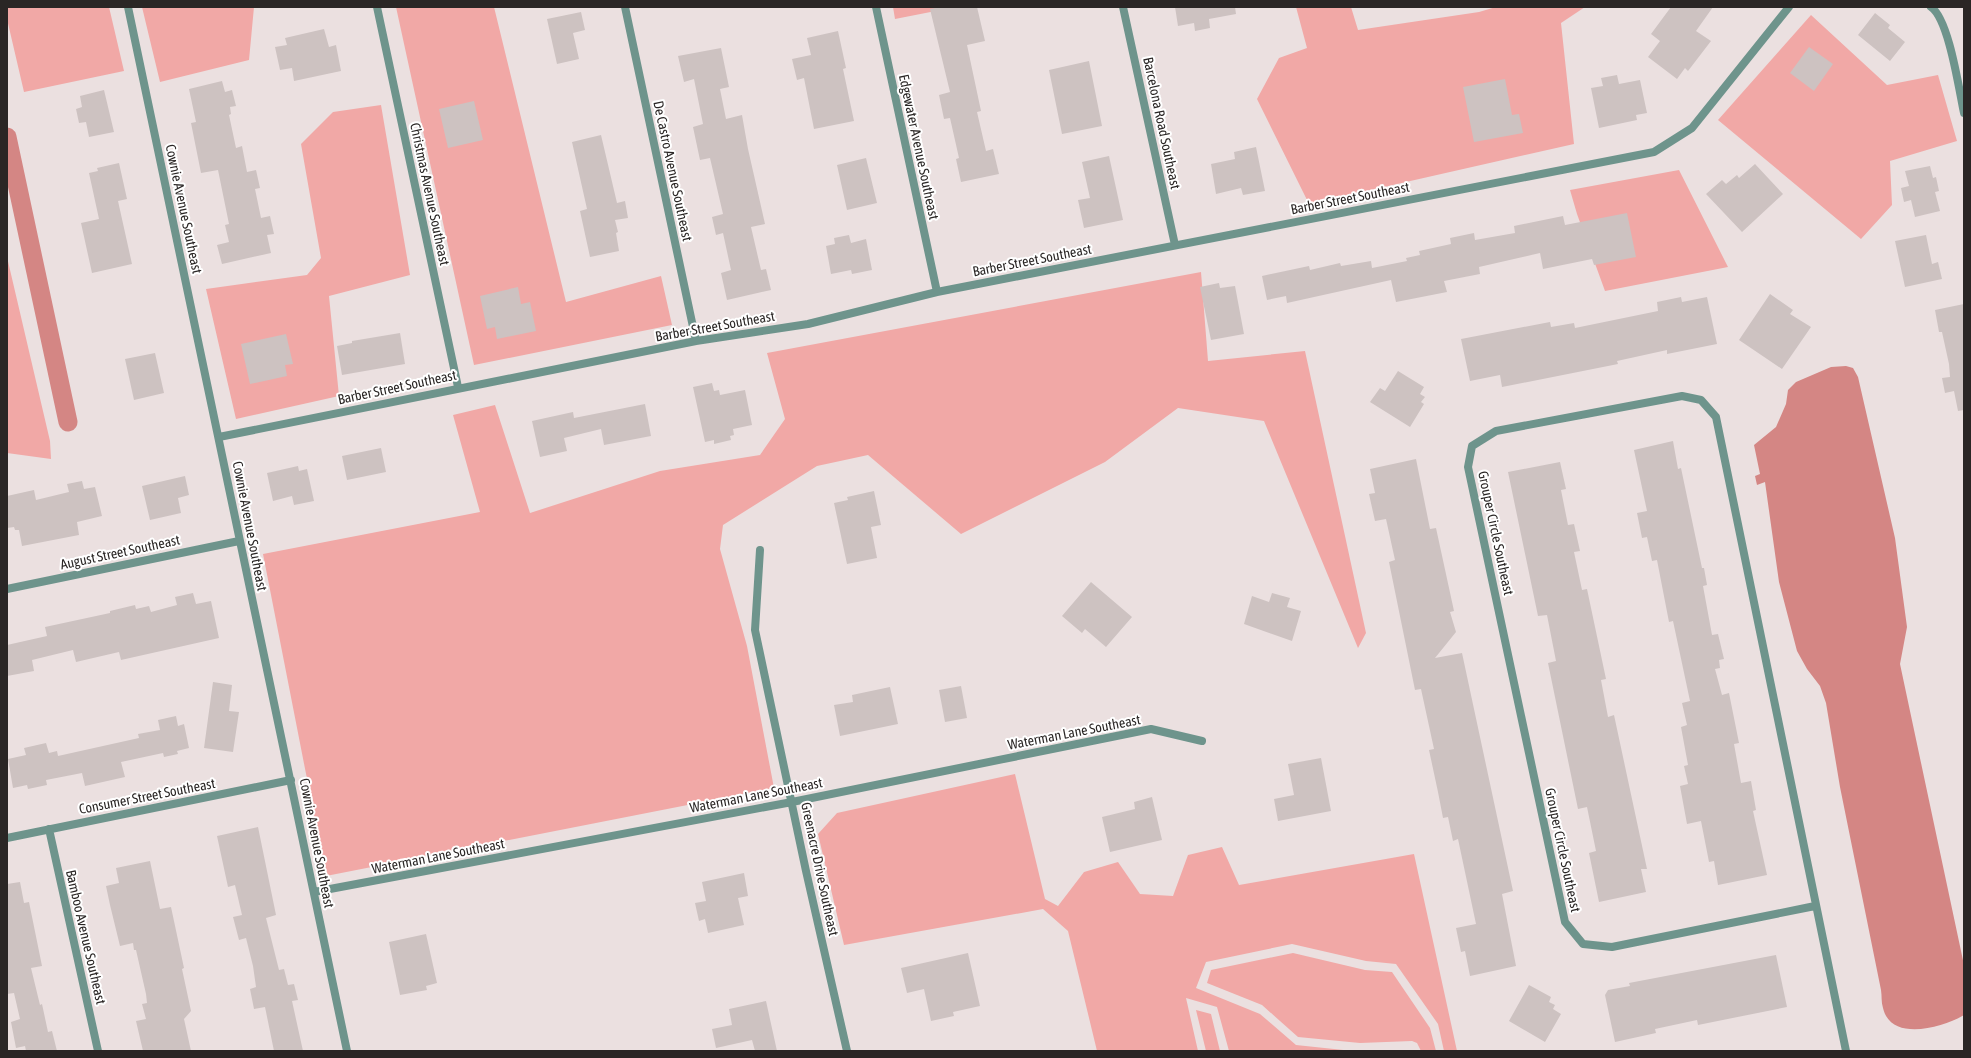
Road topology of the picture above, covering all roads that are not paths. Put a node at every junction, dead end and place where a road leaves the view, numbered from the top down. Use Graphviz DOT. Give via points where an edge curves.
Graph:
graph roads {
  1 [pos="128,7"];
  2 [pos="377,7"];
  3 [pos="625,7"];
  4 [pos="876,7"];
  5 [pos="1123,7"];
  6 [pos="1789,7"];
  7 [pos="1931,7"];
  8 [pos="1964,113"];
  9 [pos="1175,245"];
  10 [pos="937,292"];
  11 [pos="696,341"];
  12 [pos="458,387"];
  13 [pos="220,437"];
  14 [pos="239,541"];
  15 [pos="760,550"];
  16 [pos="7,589"];
  17 [pos="1202,741"];
  18 [pos="292,780"];
  19 [pos="792,802"];
  20 [pos="49,829"];
  21 [pos="7,838"];
  22 [pos="314,892"];
  23 [pos="1815,906"];
  24 [pos="98,1051"];
  25 [pos="347,1051"];
  26 [pos="847,1051"];
  27 [pos="1846,1051"];
  1 -- 13 [label="street, Cownie Avenue Southeast"];
  2 -- 12 [label="street, Christmas Avenue Southeast"];
  3 -- 11 [label="street, De Castro Avenue Southeast"];
  4 -- 10 [label="street, Edgewater Avenue Southeast"];
  5 -- 9 [label="street, Barcelona Road Southeast"];
  6 -- 9 [label="street, Barber Street Southeast" via="1692,128 1654,152"];
  7 -- 8 [label="street" via="1936,11 1949,43"];
  9 -- 10 [label="street, Barber Street Southeast"];
  10 -- 11 [label="street, Barber Street Southeast" via="808,324"];
  11 -- 12 [label="street, Barber Street Southeast"];
  12 -- 13 [label="street, Barber Street Southeast"];
  13 -- 14 [label="street, Cownie Avenue Southeast"];
  14 -- 16 [label="street, August Street Southeast"];
  14 -- 18 [label="street, Cownie Avenue Southeast"];
  15 -- 19 [label="street, Greenacre Drive Southeast" via="755,630"];
  17 -- 19 [label="street, Waterman Lane Southeast" via="1152,729"];
  18 -- 20 [label="street, Consumer Street Southeast"];
  18 -- 22 [label="street, Cownie Avenue Southeast"];
  19 -- 22 [label="street, Waterman Lane Southeast"];
  19 -- 26 [label="street, Greenacre Drive Southeast"];
  20 -- 21 [label="street, Consumer Street Southeast"];
  20 -- 24 [label="street, Bamboo Avenue Southeast"];
  22 -- 25 [label="street, Cownie Avenue Southeast"];
  23 -- 23 [label="street, Grouper Circle Southeast" via="1716,417 1700,400 1682,396 1496,431 1472,446 1468,467 1565,922 1583,944 1612,947"];
  23 -- 27 [label="street, Grouper Circle Southeast"];
}
